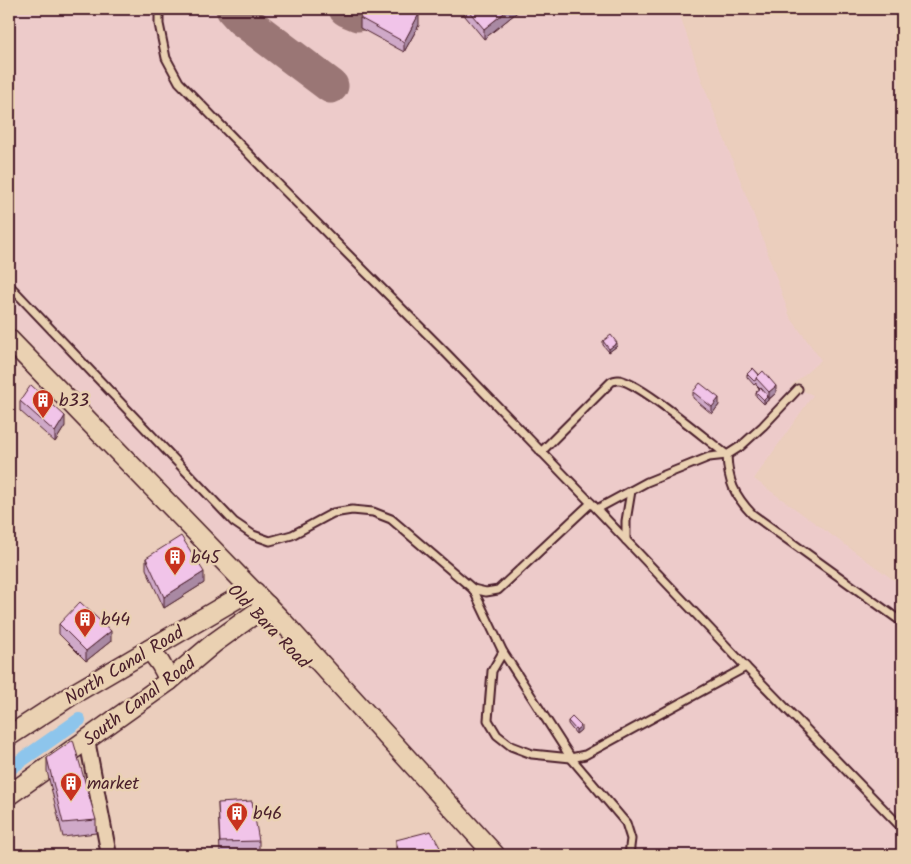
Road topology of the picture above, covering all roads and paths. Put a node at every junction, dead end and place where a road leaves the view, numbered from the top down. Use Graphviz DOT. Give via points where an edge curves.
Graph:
graph roads {
  1 [pos="159,9"];
  2 [pos="9,285"];
  3 [pos="9,339"];
  4 [pos="9,357"];
  5 [pos="44,384"];
  6 [pos="798,389"];
  7 [pos="541,452"];
  8 [pos="727,455"];
  9 [pos="631,491"];
  10 [pos="591,503"];
  11 [pos="597,509"];
  12 [pos="626,540"];
  13 [pos="473,589"];
  14 [pos="255,601"];
  15 [pos="902,622"];
  16 [pos="149,650"];
  17 [pos="503,652"];
  18 [pos="746,667"];
  19 [pos="169,681"];
  20 [pos="9,736"];
  21 [pos="87,740"];
  22 [pos="571,758"];
  23 [pos="9,795"];
  24 [pos="902,828"];
  25 [pos="109,855"];
  26 [pos="483,855"];
  27 [pos="495,855"];
  28 [pos="629,855"];
  1 -- 7 [label="lane" via="166,58 179,82"];
  2 -- 13 [label="lane" via="234,522 252,535 270,541 292,535 333,512 373,512 391,519"];
  3 -- 5 [label="main road"];
  4 -- 5 [label="main road, Old Bara Road"];
  5 -- 14 [label="main road, Old Bara Road"];
  6 -- 8 [label="lane" via="763,426"];
  7 -- 8 [label="lane" via="617,379 653,398"];
  7 -- 10 [label="lane"];
  8 -- 9 [label="lane" via="709,457"];
  8 -- 15 [label="lane" via="727,474 738,500 752,514"];
  9 -- 11 [label="lane"];
  9 -- 12 [label="lane"];
  10 -- 11 [label="lane"];
  10 -- 13 [label="lane" via="498,590"];
  11 -- 12 [label="lane"];
  12 -- 18 [label="lane"];
  13 -- 17 [label="lane"];
  14 -- 16 [label="main road, North Canal Road"];
  14 -- 19 [label="main road, South Canal Road" via="214,643"];
  14 -- 26 [label="main road, Old Bara Road"];
  14 -- 27 [label="main road"];
  16 -- 19 [label="main road" via="164,667"];
  16 -- 20 [label="main road, North Canal Road"];
  17 -- 22 [label="lane"];
  17 -- 22 [label="lane" via="492,671 488,720 497,734 511,746 532,754"];
  18 -- 22 [label="lane" via="585,755"];
  18 -- 24 [label="lane"];
  19 -- 21 [label="main road, South Canal Road"];
  21 -- 23 [label="main road, South Canal Road"];
  21 -- 25 [label="street"];
  22 -- 28 [label="lane" via="626,823 631,839"];
}
